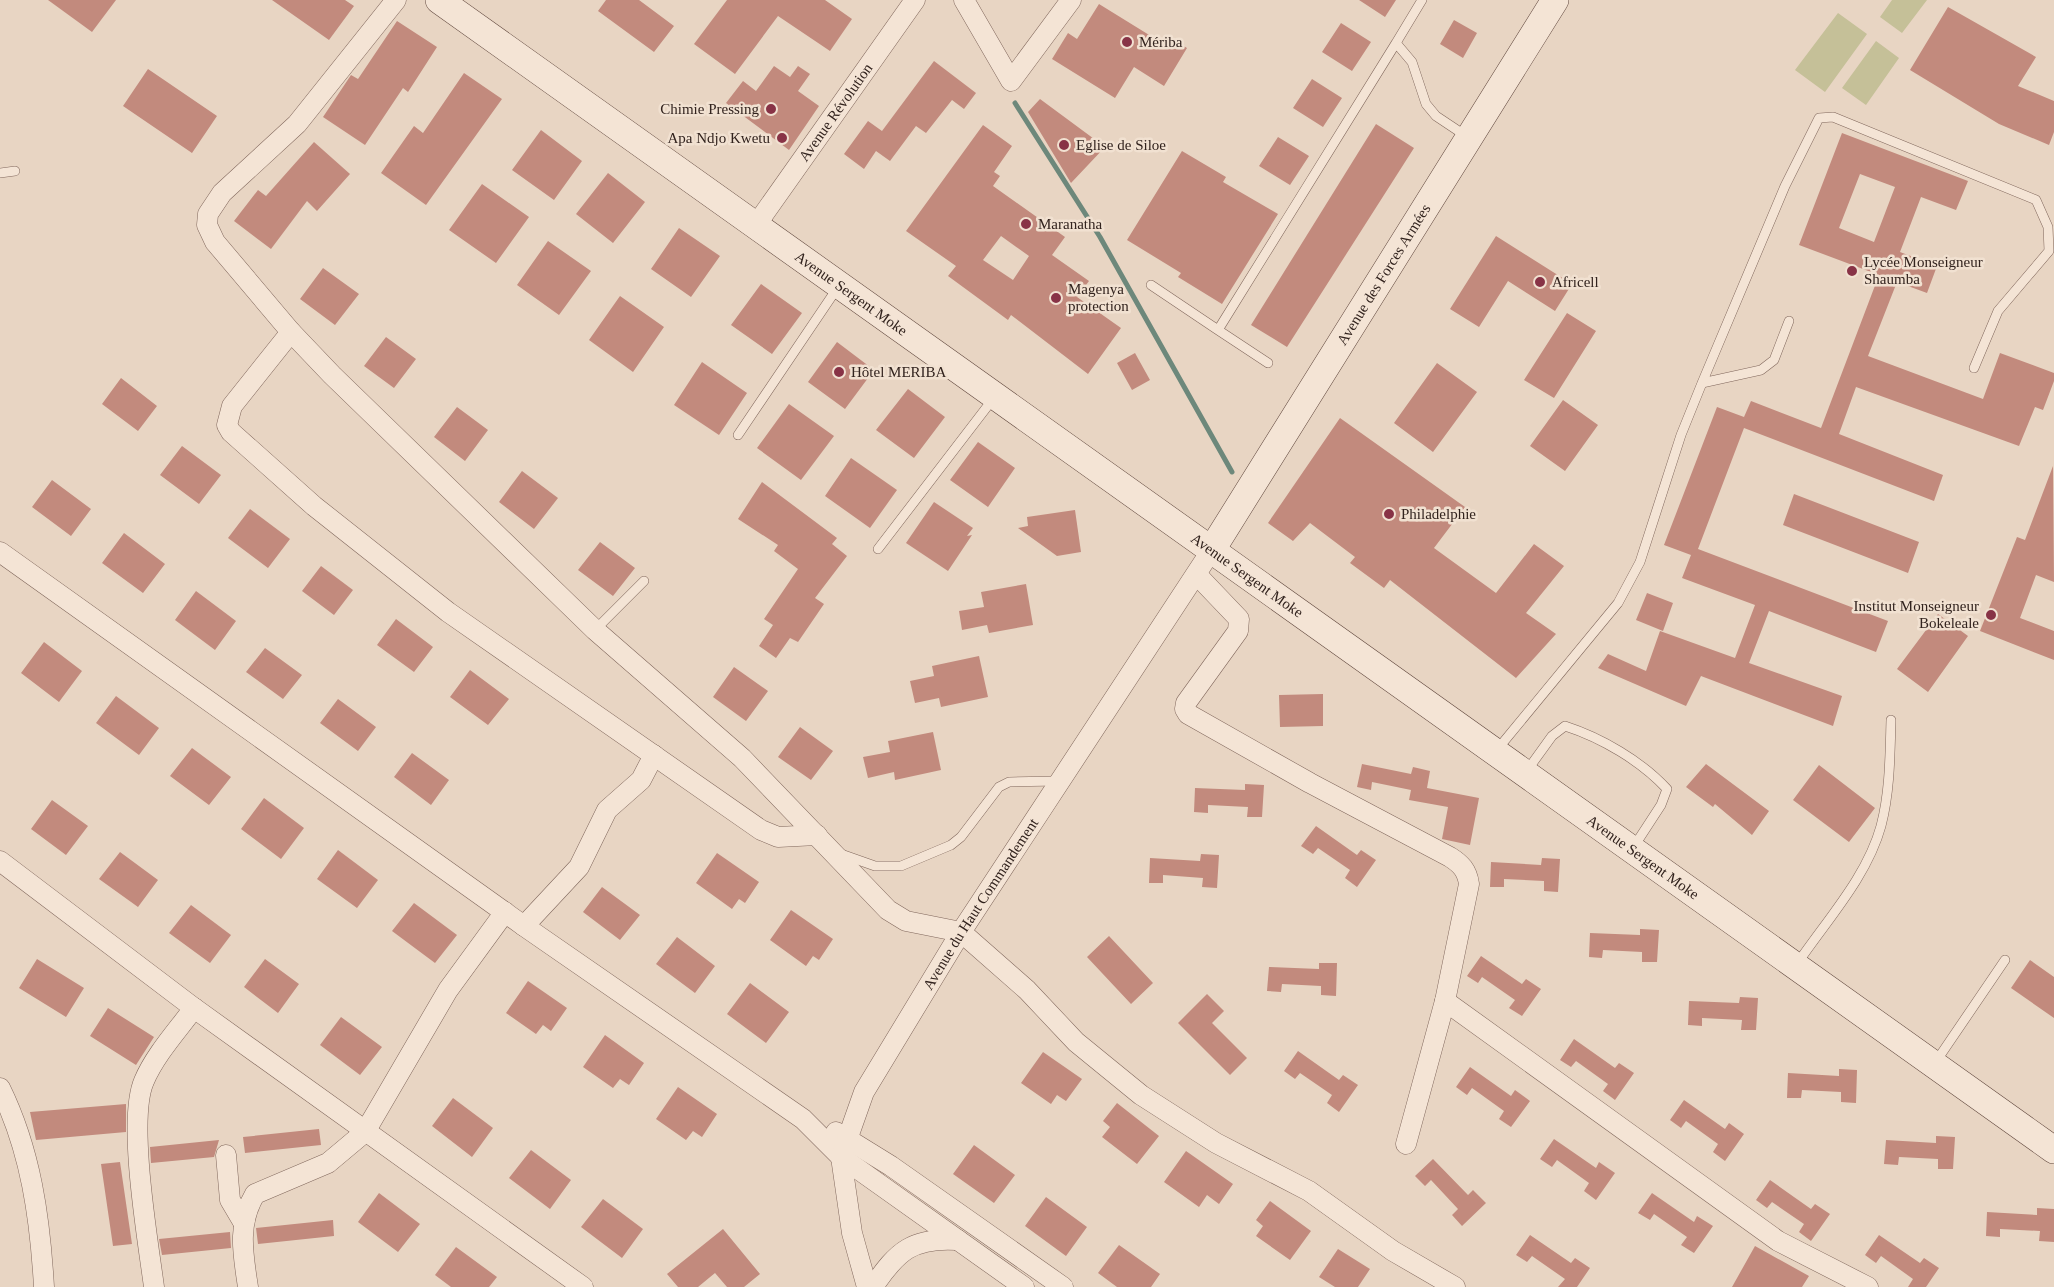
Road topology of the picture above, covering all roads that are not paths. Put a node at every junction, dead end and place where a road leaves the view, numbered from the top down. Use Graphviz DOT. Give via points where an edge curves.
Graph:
graph roads {
  1 [pos="396,0"];
  2 [pos="439,0"];
  3 [pos="915,0"];
  4 [pos="964,0"];
  5 [pos="1071,0"];
  6 [pos="1422,0"];
  7 [pos="1555,0"];
  8 [pos="1396,43"];
  9 [pos="1468,138"];
  10 [pos="15,171"];
  11 [pos="0,173"];
  12 [pos="756,225"];
  13 [pos="840,285"];
  14 [pos="1151,285"];
  15 [pos="1788,321"];
  16 [pos="1218,330"];
  17 [pos="291,332"];
  18 [pos="1268,363"];
  19 [pos="1974,368"];
  20 [pos="1702,383"];
  21 [pos="995,397"];
  22 [pos="738,435"];
  23 [pos="878,549"];
  24 [pos="1211,551"];
  25 [pos="0,552"];
  26 [pos="1197,575"];
  27 [pos="644,581"];
  28 [pos="595,630"];
  29 [pos="1890,720"];
  30 [pos="1494,753"];
  31 [pos="654,755"];
  32 [pos="1525,774"];
  33 [pos="1059,781"];
  34 [pos="817,835"];
  35 [pos="1632,850"];
  36 [pos="833,851"];
  37 [pos="0,861"];
  38 [pos="505,912"];
  39 [pos="524,926"];
  40 [pos="961,932"];
  41 [pos="2005,960"];
  42 [pos="1796,966"];
  43 [pos="1446,1001"];
  44 [pos="194,1008"];
  45 [pos="1935,1063"];
  46 [pos="0,1088"];
  47 [pos="803,1119"];
  48 [pos="364,1132"];
  49 [pos="848,1137"];
  50 [pos="1406,1144"];
  51 [pos="2054,1150"];
  52 [pos="226,1155"];
  53 [pos="841,1157"];
  54 [pos="243,1222"];
  55 [pos="958,1240"];
  56 [pos="44,1287"];
  57 [pos="154,1287"];
  58 [pos="248,1287"];
  59 [pos="583,1287"];
  60 [pos="867,1287"];
  61 [pos="873,1287"];
  62 [pos="1024,1287"];
  63 [pos="1063,1287"];
  64 [pos="1455,1287"];
  65 [pos="1868,1287"];
  1 -- 17 [label="street" via="297,124 222,193 208,214 207,225 215,242"];
  2 -- 12 [label="main road, Avenue Sergent Moke"];
  3 -- 12 [label="street, Avenue Révolution"];
  4 -- 5 [label="street" via="1011,81"];
  6 -- 8 [label="lane"];
  7 -- 9 [label="main road, Avenue des Forces Armées"];
  8 -- 9 [label="lane" via="1412,62 1426,104 1436,116"];
  8 -- 16 [label="lane"];
  9 -- 24 [label="main road, Avenue des Forces Armées"];
  10 -- 11 [label="lane"];
  12 -- 13 [label="main road, Avenue Sergent Moke"];
  13 -- 21 [label="main road, Avenue Sergent Moke"];
  13 -- 22 [label="lane"];
  14 -- 16 [label="lane"];
  15 -- 20 [label="lane" via="1774,360 1761,370"];
  16 -- 18 [label="lane"];
  17 -- 28 [label="street"];
  17 -- 31 [label="street" via="232,406 227,425 231,432 314,506 448,612"];
  19 -- 20 [label="lane" via="1998,311 2049,251 2048,227 2036,200 1833,117 1819,118 1812,128"];
  20 -- 30 [label="lane" via="1630,585"];
  21 -- 23 [label="lane"];
  21 -- 24 [label="main road, Avenue Sergent Moke"];
  24 -- 26 [label="street, Avenue du Haut Commandement"];
  24 -- 30 [label="main road, Avenue Sergent Moke"];
  25 -- 38 [label="street"];
  26 -- 33 [label="street, Avenue du Haut Commandement"];
  26 -- 43 [label="street" via="1239,619 1234,640 1186,703 1188,714 1450,857 1468,874"];
  27 -- 28 [label="lane"];
  28 -- 34 [label="street" via="742,758"];
  29 -- 42 [label="lane" via="1890,771 1881,826 1861,871"];
  30 -- 32 [label="main road, Avenue Sergent Moke"];
  31 -- 34 [label="street" via="768,834"];
  31 -- 39 [label="street" via="641,780 607,810 579,867"];
  32 -- 35 [label="main road, Avenue Sergent Moke"];
  32 -- 35 [label="lane" via="1552,736 1566,726 1587,733 1652,773 1667,789"];
  33 -- 36 [label="lane" via="1009,782 999,787 961,837 901,866 875,866"];
  33 -- 40 [label="street, Avenue du Haut Commandement"];
  34 -- 36 [label="street"];
  35 -- 42 [label="main road, Avenue Sergent Moke"];
  36 -- 40 [label="street" via="897,916"];
  37 -- 44 [label="street"];
  38 -- 39 [label="street"];
  38 -- 48 [label="street" via="448,990"];
  39 -- 47 [label="street"];
  40 -- 49 [label="street, Avenue du Haut Commandement" via="864,1092"];
  40 -- 64 [label="street" via="1027,990 1076,1042 1141,1095 1216,1143 1309,1191 1393,1251"];
  41 -- 45 [label="lane"];
  42 -- 45 [label="main road, Avenue Sergent Moke"];
  43 -- 50 [label="street"];
  43 -- 65 [label="street" via="1778,1241"];
  44 -- 48 [label="street"];
  44 -- 57 [label="street" via="149,1071 140,1092 136,1124"];
  45 -- 51 [label="main road, Avenue Sergent Moke"];
  46 -- 56 [label="street" via="27,1156 40,1226"];
  47 -- 49 [label="street"];
  47 -- 53 [label="street"];
  48 -- 54 [label="street" via="328,1163 255,1194"];
  48 -- 59 [label="street"];
  49 -- 53 [label="street, Avenue du Haut Commandement"];
  49 -- 63 [label="street"];
  52 -- 54 [label="street" via="230,1200"];
  53 -- 55 [label="street"];
  53 -- 60 [label="street, Avenue du Haut Commandement" via="852,1233"];
  54 -- 58 [label="street"];
  55 -- 61 [label="street" via="932,1239 911,1247 887,1266"];
  55 -- 62 [label="street"];
}
